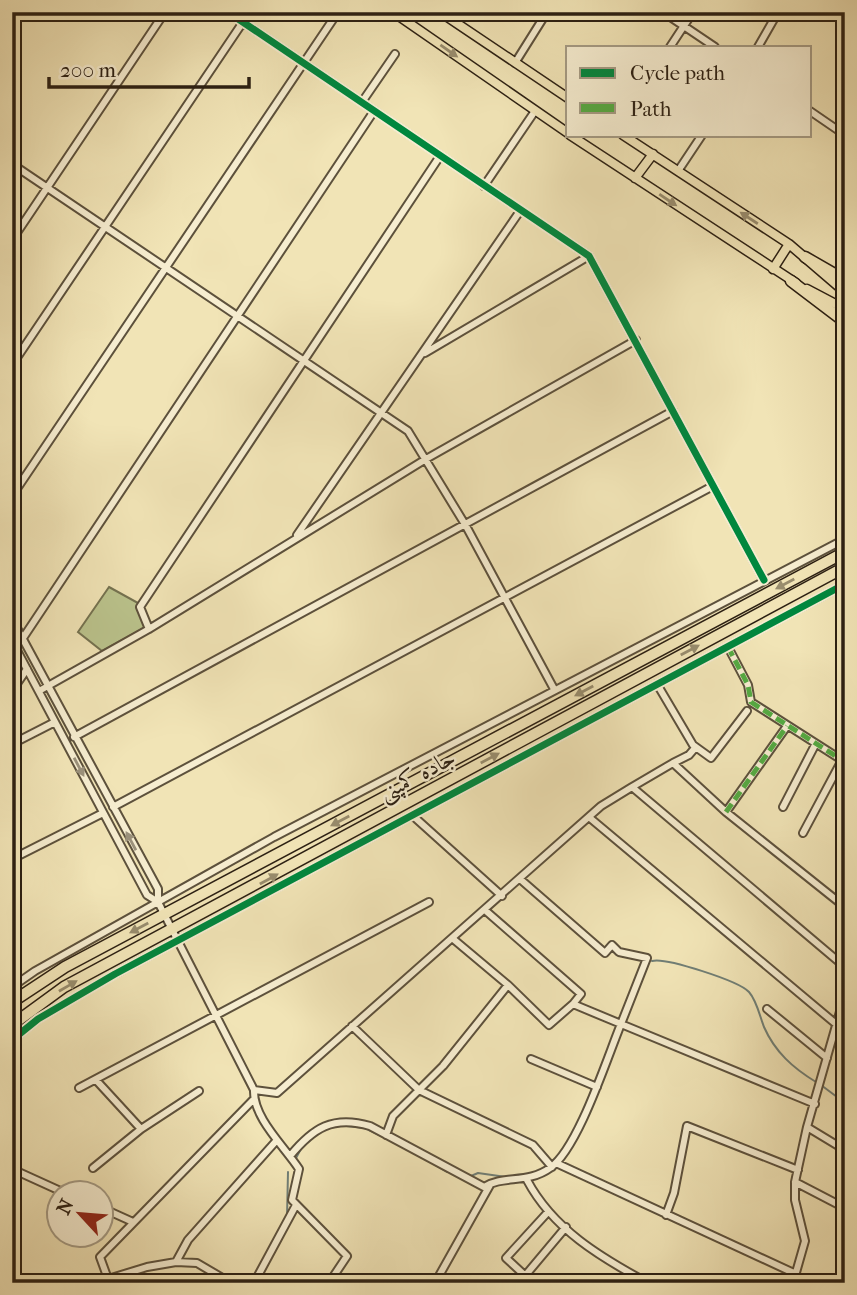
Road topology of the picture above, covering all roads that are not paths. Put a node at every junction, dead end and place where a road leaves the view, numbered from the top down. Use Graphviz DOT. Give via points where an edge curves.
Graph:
graph roads {
  1 [pos="165,12"];
  2 [pos="229,12"];
  3 [pos="338,12"];
  4 [pos="393,12"];
  5 [pos="440,12"];
  6 [pos="547,12"];
  7 [pos="663,12"];
  8 [pos="693,12"];
  9 [pos="778,12"];
  10 [pos="243,22"];
  11 [pos="684,26"];
  12 [pos="671,46"];
  13 [pos="714,46"];
  14 [pos="759,46"];
  15 [pos="395,54"];
  16 [pos="303,62"];
  17 [pos="514,63"];
  18 [pos="566,97"];
  19 [pos="362,102"];
  20 [pos="374,110"];
  21 [pos="535,111"];
  22 [pos="812,112"];
  23 [pos="566,132"];
  24 [pos="845,135"];
  25 [pos="572,136"];
  26 [pos="625,136"];
  27 [pos="701,136"];
  28 [pos="653,154"];
  29 [pos="440,156"];
  30 [pos="12,164"];
  31 [pos="678,171"];
  32 [pos="635,178"];
  33 [pos="484,186"];
  34 [pos="48,188"];
  35 [pos="520,211"];
  36 [pos="104,225"];
  37 [pos="12,240"];
  38 [pos="789,244"];
  39 [pos="589,256"];
  40 [pos="805,257"];
  41 [pos="166,267"];
  42 [pos="773,269"];
  43 [pos="845,280"];
  44 [pos="791,281"];
  45 [pos="845,292"];
  46 [pos="845,309"];
  47 [pos="238,315"];
  48 [pos="845,322"];
  49 [pos="636,340"];
  50 [pos="422,355"];
  51 [pos="304,359"];
  52 [pos="12,365"];
  53 [pos="381,411"];
  54 [pos="673,411"];
  55 [pos="426,458"];
  56 [pos="711,487"];
  57 [pos="12,496"];
  58 [pos="466,526"];
  59 [pos="295,538"];
  60 [pos="845,539"];
  61 [pos="845,552"];
  62 [pos="845,567"];
  63 [pos="764,580"];
  64 [pos="845,584"];
  65 [pos="504,597"];
  66 [pos="12,619"];
  67 [pos="149,629"];
  68 [pos="23,638"];
  69 [pos="12,641"];
  70 [pos="728,646"];
  71 [pos="27,669"];
  72 [pos="657,684"];
  73 [pos="47,686"];
  74 [pos="554,689"];
  75 [pos="12,691"];
  76 [pos="39,691"];
  77 [pos="56,704"];
  78 [pos="48,708"];
  79 [pos="747,711"];
  80 [pos="55,722"];
  81 [pos="787,726"];
  82 [pos="74,737"];
  83 [pos="12,744"];
  84 [pos="815,745"];
  85 [pos="695,747"];
  86 [pos="843,761"];
  87 [pos="673,763"];
  88 [pos="632,787"];
  89 [pos="113,807"];
  90 [pos="783,807"];
  91 [pos="726,812"];
  92 [pos="103,813"];
  93 [pos="412,815"];
  94 [pos="590,818"];
  95 [pos="803,833"];
  96 [pos="12,859"];
  97 [pos="520,879"];
  98 [pos="502,896"];
  99 [pos="159,902"];
  100 [pos="429,902"];
  101 [pos="845,907"];
  102 [pos="486,911"];
  103 [pos="165,914"];
  104 [pos="174,930"];
  105 [pos="452,938"];
  106 [pos="180,940"];
  107 [pos="845,967"];
  108 [pos="508,985"];
  109 [pos="12,987"];
  110 [pos="844,998"];
  111 [pos="12,1002"];
  112 [pos="573,1004"];
  113 [pos="767,1009"];
  114 [pos="218,1016"];
  115 [pos="621,1024"];
  116 [pos="835,1024"];
  117 [pos="12,1025"];
  118 [pos="352,1026"];
  119 [pos="12,1040"];
  120 [pos="827,1058"];
  121 [pos="531,1059"];
  122 [pos="96,1080"];
  123 [pos="79,1087"];
  124 [pos="597,1087"];
  125 [pos="254,1090"];
  126 [pos="419,1090"];
  127 [pos="199,1091"];
  128 [pos="254,1100"];
  129 [pos="815,1104"];
  130 [pos="807,1127"];
  131 [pos="141,1129"];
  132 [pos="386,1135"];
  133 [pos="277,1140"];
  134 [pos="845,1150"];
  135 [pos="290,1156"];
  136 [pos="554,1165"];
  137 [pos="93,1168"];
  138 [pos="12,1169"];
  139 [pos="798,1170"];
  140 [pos="527,1180"];
  141 [pos="795,1182"];
  142 [pos="491,1183"];
  143 [pos="46,1184"];
  144 [pos="296,1205"];
  145 [pos="845,1208"];
  146 [pos="548,1212"];
  147 [pos="116,1214"];
  148 [pos="666,1214"];
  149 [pos="133,1222"];
  150 [pos="566,1227"];
  151 [pos="176,1262"];
  152 [pos="796,1275"];
  153 [pos="525,1276"];
  154 [pos="107,1281"];
  155 [pos="231,1283"];
  156 [pos="254,1283"];
  157 [pos="329,1283"];
  158 [pos="435,1283"];
  159 [pos="519,1283"];
  160 [pos="533,1283"];
  161 [pos="648,1283"];
  162 [pos="793,1283"];
  1 -- 34 [label="street"];
  2 -- 10 [label="street"];
  3 -- 16 [label="street"];
  4 -- 21 [label="main road, one-way"];
  5 -- 17 [label="main road"];
  6 -- 17 [label="street"];
  7 -- 11 [label="street"];
  8 -- 11 [label="street"];
  9 -- 14 [label="street"];
  10 -- 16 [label="street"];
  10 -- 36 [label="street"];
  11 -- 12 [label="street"];
  11 -- 13 [label="street"];
  15 -- 19 [label="street"];
  16 -- 19 [label="street"];
  16 -- 41 [label="street"];
  17 -- 18 [label="main road"];
  19 -- 20 [label="street"];
  20 -- 29 [label="street"];
  20 -- 47 [label="street"];
  21 -- 23 [label="main road"];
  21 -- 33 [label="street"];
  22 -- 24 [label="street"];
  25 -- 32 [label="main road"];
  26 -- 28 [label="main road"];
  27 -- 31 [label="street"];
  28 -- 31 [label="main road"];
  28 -- 32 [label="main road"];
  29 -- 33 [label="street"];
  29 -- 51 [label="street"];
  30 -- 34 [label="street"];
  38 -- 31 [label="main road, one-way"];
  32 -- 42 [label="main road, one-way"];
  33 -- 35 [label="street"];
  34 -- 36 [label="street"];
  34 -- 37 [label="street"];
  35 -- 39 [label="street"];
  35 -- 50 [label="street"];
  36 -- 41 [label="street"];
  36 -- 52 [label="street"];
  38 -- 40 [label="main road"];
  38 -- 42 [label="main road"];
  39 -- 49 [label="street"];
  39 -- 50 [label="street"];
  40 -- 43 [label="highway"];
  40 -- 45 [label="main road"];
  41 -- 47 [label="street"];
  41 -- 57 [label="street"];
  42 -- 44 [label="main road"];
  44 -- 46 [label="main road"];
  44 -- 48 [label="highway"];
  47 -- 51 [label="street"];
  47 -- 68 [label="street"];
  49 -- 54 [label="street"];
  49 -- 55 [label="street"];
  50 -- 53 [label="street"];
  51 -- 53 [label="street"];
  51 -- 67 [label="street" via="140,607"];
  53 -- 55 [label="street" via="408,431"];
  53 -- 59 [label="street"];
  54 -- 56 [label="street"];
  54 -- 58 [label="street"];
  55 -- 58 [label="street"];
  55 -- 59 [label="street"];
  56 -- 63 [label="street"];
  56 -- 65 [label="street"];
  58 -- 65 [label="street"];
  58 -- 82 [label="street"];
  59 -- 67 [label="street"];
  60 -- 63 [label="street"];
  61 -- 103 [label="highway, جاده کمپنی, one-way"];
  104 -- 62 [label="highway, جاده کمپنی, one-way"];
  63 -- 74 [label="street"];
  64 -- 70 [label="street"];
  65 -- 74 [label="street"];
  65 -- 89 [label="street"];
  66 -- 68 [label="street"];
  67 -- 73 [label="street"];
  68 -- 73 [label="street"];
  69 -- 71 [label="street"];
  70 -- 72 [label="street"];
  70 -- 81 [label="street" via="748,685 749,699"];
  71 -- 75 [label="street"];
  71 -- 76 [label="street"];
  72 -- 85 [label="street"];
  72 -- 93 [label="street"];
  73 -- 76 [label="street"];
  73 -- 77 [label="street"];
  74 -- 99 [label="street"];
  76 -- 78 [label="street"];
  77 -- 78 [label="street"];
  77 -- 82 [label="street"];
  78 -- 80 [label="street"];
  79 -- 85 [label="street" via="713,758"];
  80 -- 83 [label="street"];
  80 -- 92 [label="street, one-way"];
  81 -- 84 [label="street"];
  81 -- 91 [label="street"];
  82 -- 89 [label="street"];
  84 -- 86 [label="street"];
  84 -- 90 [label="street"];
  85 -- 87 [label="street"];
  86 -- 95 [label="street"];
  87 -- 88 [label="street"];
  87 -- 91 [label="street"];
  88 -- 94 [label="street"];
  88 -- 107 [label="street"];
  99 -- 89 [label="street, one-way" via="158,889"];
  91 -- 101 [label="street"];
  92 -- 96 [label="street"];
  92 -- 99 [label="street" via="148,895"];
  93 -- 98 [label="street"];
  93 -- 106 [label="street"];
  94 -- 97 [label="street"];
  94 -- 116 [label="street"];
  97 -- 98 [label="street"];
  97 -- 115 [label="street" via="605,953 612,945 619,953 647,958"];
  98 -- 102 [label="street"];
  99 -- 103 [label="street"];
  99 -- 109 [label="street"];
  100 -- 114 [label="street"];
  102 -- 105 [label="street"];
  102 -- 112 [label="street" via="582,994"];
  103 -- 104 [label="street"];
  103 -- 111 [label="highway, جاده کمپنی, one-way" via="65,967"];
  104 -- 106 [label="street"];
  117 -- 104 [label="highway, جاده کمپنی, one-way" via="64,987"];
  105 -- 108 [label="street"];
  105 -- 118 [label="street"];
  106 -- 114 [label="street"];
  106 -- 119 [label="street" via="49,1013"];
  108 -- 112 [label="street" via="549,1026"];
  108 -- 126 [label="street"];
  110 -- 116 [label="street"];
  112 -- 115 [label="street"];
  113 -- 120 [label="street"];
  114 -- 122 [label="street"];
  114 -- 125 [label="street"];
  115 -- 124 [label="street"];
  115 -- 129 [label="street"];
  116 -- 120 [label="street"];
  118 -- 125 [label="street" via="277,1093"];
  118 -- 126 [label="street"];
  120 -- 129 [label="street"];
  121 -- 124 [label="street"];
  122 -- 123 [label="street"];
  122 -- 131 [label="street"];
  124 -- 136 [label="street" via="579,1127"];
  125 -- 128 [label="street"];
  126 -- 132 [label="street" via="393,1116"];
  126 -- 136 [label="street" via="533,1146"];
  127 -- 131 [label="street"];
  128 -- 133 [label="street"];
  128 -- 149 [label="street"];
  129 -- 130 [label="street"];
  130 -- 134 [label="street"];
  130 -- 139 [label="street"];
  131 -- 137 [label="street"];
  132 -- 135 [label="street" via="350,1120 323,1126"];
  132 -- 142 [label="street" via="484,1187"];
  133 -- 135 [label="street"];
  133 -- 151 [label="street" via="188,1240"];
  135 -- 144 [label="street" via="299,1169 292,1200"];
  136 -- 140 [label="street"];
  136 -- 148 [label="street"];
  138 -- 143 [label="street"];
  139 -- 141 [label="street"];
  139 -- 148 [label="street" via="687,1126"];
  140 -- 142 [label="street"];
  140 -- 146 [label="street"];
  141 -- 145 [label="street"];
  141 -- 152 [label="street" via="805,1241"];
  142 -- 158 [label="street"];
  144 -- 156 [label="street"];
  144 -- 157 [label="street" via="347,1256"];
  146 -- 150 [label="street"];
  146 -- 153 [label="street" via="506,1258"];
  147 -- 149 [label="street"];
  148 -- 152 [label="street"];
  149 -- 154 [label="street" via="100,1257"];
  150 -- 153 [label="street"];
  150 -- 161 [label="street" via="581,1244"];
  151 -- 154 [label="street"];
  151 -- 155 [label="street" via="197,1263"];
  152 -- 162 [label="street"];
  153 -- 159 [label="street"];
  153 -- 160 [label="street"];
}
